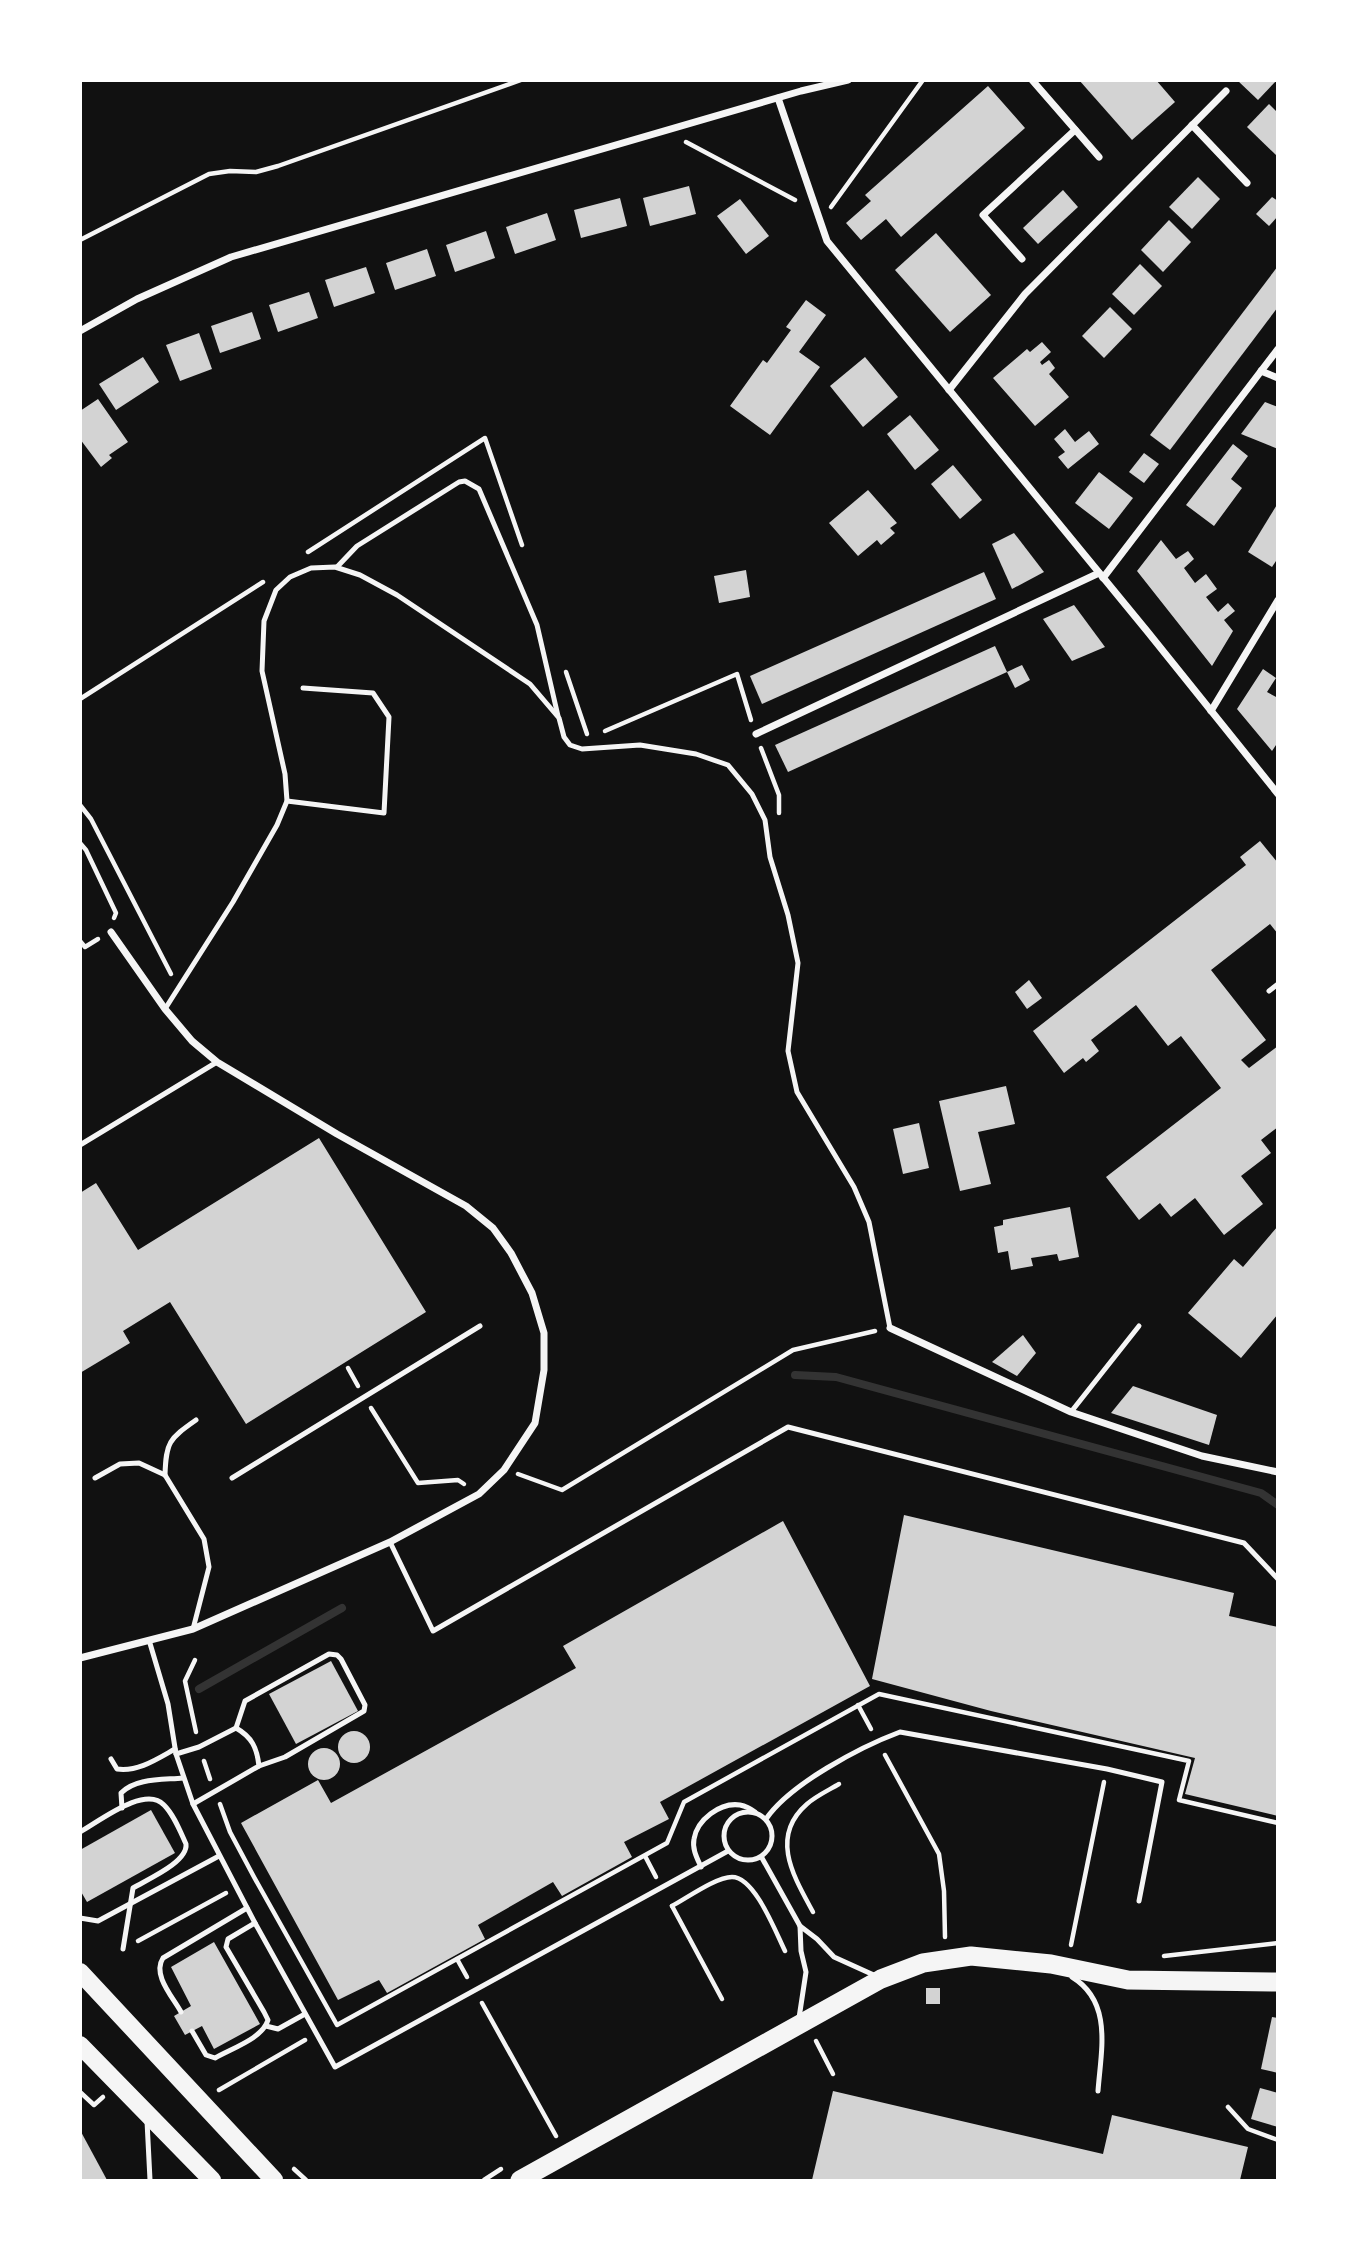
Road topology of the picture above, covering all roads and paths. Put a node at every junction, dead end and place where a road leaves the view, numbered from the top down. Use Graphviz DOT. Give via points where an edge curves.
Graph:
graph roads {
  1 [pos="521,80"];
  2 [pos="848,80"];
  3 [pos="923,80"];
  4 [pos="1032,80"];
  5 [pos="1226,91"];
  6 [pos="778,98"];
  7 [pos="1192,125"];
  8 [pos="1075,130"];
  9 [pos="664,131"];
  10 [pos="1099,157"];
  11 [pos="1247,183"];
  12 [pos="819,217"];
  13 [pos="80,240"];
  14 [pos="1022,259"];
  15 [pos="80,331"];
  16 [pos="1278,349"];
  17 [pos="1261,371"];
  18 [pos="1278,378"];
  19 [pos="949,390"];
  20 [pos="524,550"];
  21 [pos="300,558"];
  22 [pos="338,567"];
  23 [pos="1101,576"];
  24 [pos="266,580"];
  25 [pos="1278,600"];
  26 [pos="563,663"];
  27 [pos="303,688"];
  28 [pos="80,699"];
  29 [pos="1211,712"];
  30 [pos="559,718"];
  31 [pos="601,733"];
  32 [pos="756,734"];
  33 [pos="589,738"];
  34 [pos="1278,794"];
  35 [pos="287,801"];
  36 [pos="80,805"];
  37 [pos="779,819"];
  38 [pos="80,843"];
  39 [pos="111,932"];
  40 [pos="1278,984"];
  41 [pos="178,988"];
  42 [pos="1269,991"];
  43 [pos="165,1009"];
  44 [pos="217,1062"];
  45 [pos="80,1145"];
  46 [pos="480,1326"];
  47 [pos="1139,1326"];
  48 [pos="890,1328"];
  49 [pos="348,1368"];
  50 [pos="364,1397"];
  51 [pos="1070,1412"];
  52 [pos="196,1420"];
  53 [pos="504,1469"];
  54 [pos="1278,1472"];
  55 [pos="165,1475"];
  56 [pos="95,1478"];
  57 [pos="232,1478"];
  58 [pos="479,1494"];
  59 [pos="390,1542"];
  60 [pos="1278,1579"];
  61 [pos="192,1629"];
  62 [pos="149,1640"];
  63 [pos="80,1658"];
  64 [pos="195,1660"];
  65 [pos="858,1705"];
  66 [pos="236,1728"];
  67 [pos="877,1740"];
  68 [pos="1113,1743"];
  69 [pos="199,1747"];
  70 [pos="175,1752"];
  71 [pos="111,1759"];
  72 [pos="259,1766"];
  73 [pos="1107,1769"];
  74 [pos="183,1778"];
  75 [pos="839,1784"];
  76 [pos="215,1792"];
  77 [pos="194,1804"];
  78 [pos="122,1808"];
  79 [pos="758,1814"];
  80 [pos="766,1819"];
  81 [pos="1278,1823"];
  82 [pos="80,1832"];
  83 [pos="729,1851"];
  84 [pos="219,1856"];
  85 [pos="645,1856"];
  86 [pos="762,1858"];
  87 [pos="701,1867"];
  88 [pos="254,1877"];
  89 [pos="236,1887"];
  90 [pos="663,1888"];
  91 [pos="1139,1901"];
  92 [pos="130,1905"];
  93 [pos="672,1906"];
  94 [pos="247,1909"];
  95 [pos="80,1918"];
  96 [pos="816,1918"];
  97 [pos="255,1923"];
  98 [pos="800,1926"];
  99 [pos="936,1940"];
  100 [pos="1278,1943"];
  101 [pos="123,1949"];
  102 [pos="1163,1956"];
  103 [pos="457,1959"];
  104 [pos="790,1961"];
  105 [pos="1059,1965"];
  106 [pos="80,1972"];
  107 [pos="881,1979"];
  108 [pos="1275,1980"];
  109 [pos="475,1991"];
  110 [pos="722,1999"];
  111 [pos="181,2012"];
  112 [pos="304,2014"];
  113 [pos="336,2022"];
  114 [pos="266,2026"];
  115 [pos="192,2031"];
  116 [pos="806,2031"];
  117 [pos="316,2034"];
  118 [pos="80,2045"];
  119 [pos="833,2074"];
  120 [pos="219,2091"];
  121 [pos="1098,2091"];
  122 [pos="80,2092"];
  123 [pos="106,2094"];
  124 [pos="1228,2107"];
  125 [pos="147,2113"];
  126 [pos="563,2130"];
  127 [pos="556,2135"];
  128 [pos="1278,2140"];
  129 [pos="545,2141"];
  130 [pos="566,2153"];
  131 [pos="510,2163"];
  132 [pos="150,2180"];
  133 [pos="212,2180"];
  134 [pos="275,2180"];
  135 [pos="484,2180"];
  136 [pos="520,2180"];
  1 -- 13 [label="path" via="278,166 209,174"];
  2 -- 6 [label="street"];
  3 -- 12 [label="path"];
  4 -- 8 [label="street"];
  5 -- 7 [label="street"];
  6 -- 9 [label="street"];
  6 -- 12 [label="street"];
  7 -- 11 [label="street"];
  7 -- 19 [label="street" via="1026,294"];
  8 -- 10 [label="street"];
  8 -- 14 [label="street" via="983,215"];
  9 -- 12 [label="path"];
  9 -- 15 [label="street" via="231,257 137,299"];
  12 -- 19 [label="street" via="827,241"];
  16 -- 17 [label="street"];
  17 -- 18 [label="street"];
  17 -- 23 [label="street"];
  19 -- 23 [label="street"];
  20 -- 21 [label="path" via="485,438"];
  22 -- 30 [label="lane" via="390,591 454,631 530,684"];
  22 -- 30 [label="lane" via="358,546 459,482 472,484 537,625"];
  22 -- 35 [label="lane" via="311,568 290,577 276,590 264,621 262,671"];
  23 -- 29 [label="street"];
  23 -- 32 [label="street"];
  24 -- 28 [label="path"];
  25 -- 29 [label="street"];
  26 -- 33 [label="path"];
  27 -- 35 [label="lane" via="373,693 389,717 384,813"];
  29 -- 34 [label="street"];
  30 -- 48 [label="lane" via="570,745 582,749 640,745 696,754 728,765 752,794 765,820 798,962 788,1051 792,1076 869,1222"];
  31 -- 32 [label="path" via="737,674"];
  32 -- 37 [label="path" via="779,795"];
  35 -- 41 [label="lane" via="233,902"];
  36 -- 41 [label="path" via="92,819"];
  38 -- 39 [label="path" via="116,913"];
  39 -- 43 [label="street"];
  40 -- 42 [label="lane"];
  41 -- 43 [label="lane"];
  43 -- 44 [label="street"];
  44 -- 45 [label="lane"];
  44 -- 53 [label="street" via="466,1206 493,1228 505,1245 532,1293 544,1333 544,1370 535,1423"];
  46 -- 50 [label="lane"];
  47 -- 51 [label="lane"];
  48 -- 51 [label="street"];
  48 -- 53 [label="path" via="793,1350 562,1490"];
  49 -- 50 [label="path"];
  50 -- 57 [label="lane"];
  50 -- 58 [label="path" via="418,1483 458,1480"];
  51 -- 54 [label="street" via="1202,1456"];
  52 -- 55 [label="lane" via="176,1433 166,1450"];
  53 -- 58 [label="street"];
  55 -- 56 [label="lane" via="139,1463 120,1464"];
  55 -- 61 [label="lane" via="204,1539 209,1567"];
  58 -- 59 [label="street"];
  59 -- 60 [label="lane" via="433,1631 788,1427 1244,1543"];
  59 -- 61 [label="street"];
  61 -- 62 [label="street"];
  62 -- 63 [label="street"];
  62 -- 70 [label="lane" via="168,1704"];
  64 -- 69 [label="path" via="185,1681"];
  65 -- 67 [label="path"];
  65 -- 68 [label="path" via="879,1693"];
  65 -- 85 [label="path" via="684,1802 667,1843"];
  66 -- 69 [label="lane"];
  66 -- 72 [label="lane" via="248,1735 258,1751"];
  66 -- 72 [label="lane" via="245,1701 329,1654 341,1659 364,1711 285,1757"];
  67 -- 73 [label="lane" via="900,1732"];
  67 -- 80 [label="lane" via="792,1790"];
  67 -- 99 [label="path" via="939,1853 945,1937"];
  68 -- 73 [label="path"];
  68 -- 81 [label="path" via="1189,1761 1179,1800"];
  69 -- 70 [label="lane"];
  69 -- 76 [label="path"];
  70 -- 71 [label="lane" via="128,1771 117,1769"];
  70 -- 74 [label="lane"];
  72 -- 76 [label="lane"];
  73 -- 91 [label="lane" via="1162,1782"];
  73 -- 105 [label="path"];
  74 -- 77 [label="lane"];
  74 -- 78 [label="lane" via="127,1787 121,1793"];
  75 -- 96 [label="path" via="807,1803 793,1818 787,1837 795,1880"];
  76 -- 77 [label="lane"];
  76 -- 88 [label="path"];
  77 -- 84 [label="lane"];
  78 -- 82 [label="lane"];
  78 -- 92 [label="lane" via="147,1797 162,1803 187,1850 133,1888"];
  79 -- 80 [label="lane"];
  79 -- 83 [label="lane" via="745,1812 729,1822 724,1835"];
  79 -- 87 [label="lane" via="738,1804 701,1821 694,1840"];
  80 -- 86 [label="lane" via="772,1844"];
  83 -- 86 [label="lane" via="741,1860"];
  83 -- 87 [label="lane"];
  84 -- 89 [label="lane"];
  84 -- 92 [label="lane"];
  85 -- 90 [label="path"];
  85 -- 103 [label="path"];
  86 -- 98 [label="lane"];
  87 -- 90 [label="lane"];
  88 -- 89 [label="path"];
  88 -- 113 [label="path"];
  89 -- 94 [label="lane"];
  89 -- 101 [label="path"];
  90 -- 93 [label="path"];
  90 -- 109 [label="lane"];
  92 -- 95 [label="lane" via="98,1921"];
  92 -- 101 [label="lane"];
  93 -- 104 [label="path" via="723,1879 746,1881"];
  93 -- 110 [label="path"];
  94 -- 97 [label="lane"];
  94 -- 111 [label="lane" via="159,1963 159,1973"];
  97 -- 112 [label="lane"];
  97 -- 114 [label="lane" via="228,1939 226,1947 264,2012"];
  98 -- 107 [label="lane" via="834,1956"];
  98 -- 116 [label="lane" via="806,1972 799,2002"];
  100 -- 102 [label="path"];
  103 -- 109 [label="path"];
  103 -- 113 [label="path" via="338,2025"];
  105 -- 107 [label="highway" via="971,1956 923,1963"];
  105 -- 108 [label="highway" via="1128,1980"];
  105 -- 121 [label="lane" via="1083,1983 1097,2003 1102,2024"];
  106 -- 134 [label="main road"];
  107 -- 116 [label="highway"];
  109 -- 117 [label="lane" via="335,2067"];
  109 -- 127 [label="path"];
  112 -- 114 [label="lane" via="278,2029"];
  112 -- 117 [label="lane"];
  113 -- 117 [label="path"];
  114 -- 115 [label="lane" via="215,2057 206,2055"];
  116 -- 119 [label="path"];
  116 -- 130 [label="highway"];
  117 -- 120 [label="path"];
  118 -- 125 [label="main road"];
  122 -- 123 [label="path" via="93,2105"];
  124 -- 128 [label="path" via="1248,2129"];
  125 -- 132 [label="lane"];
  125 -- 133 [label="main road"];
  126 -- 127 [label="path"];
  127 -- 129 [label="path"];
  127 -- 130 [label="path"];
  130 -- 136 [label="highway"];
  131 -- 135 [label="path"];
}
